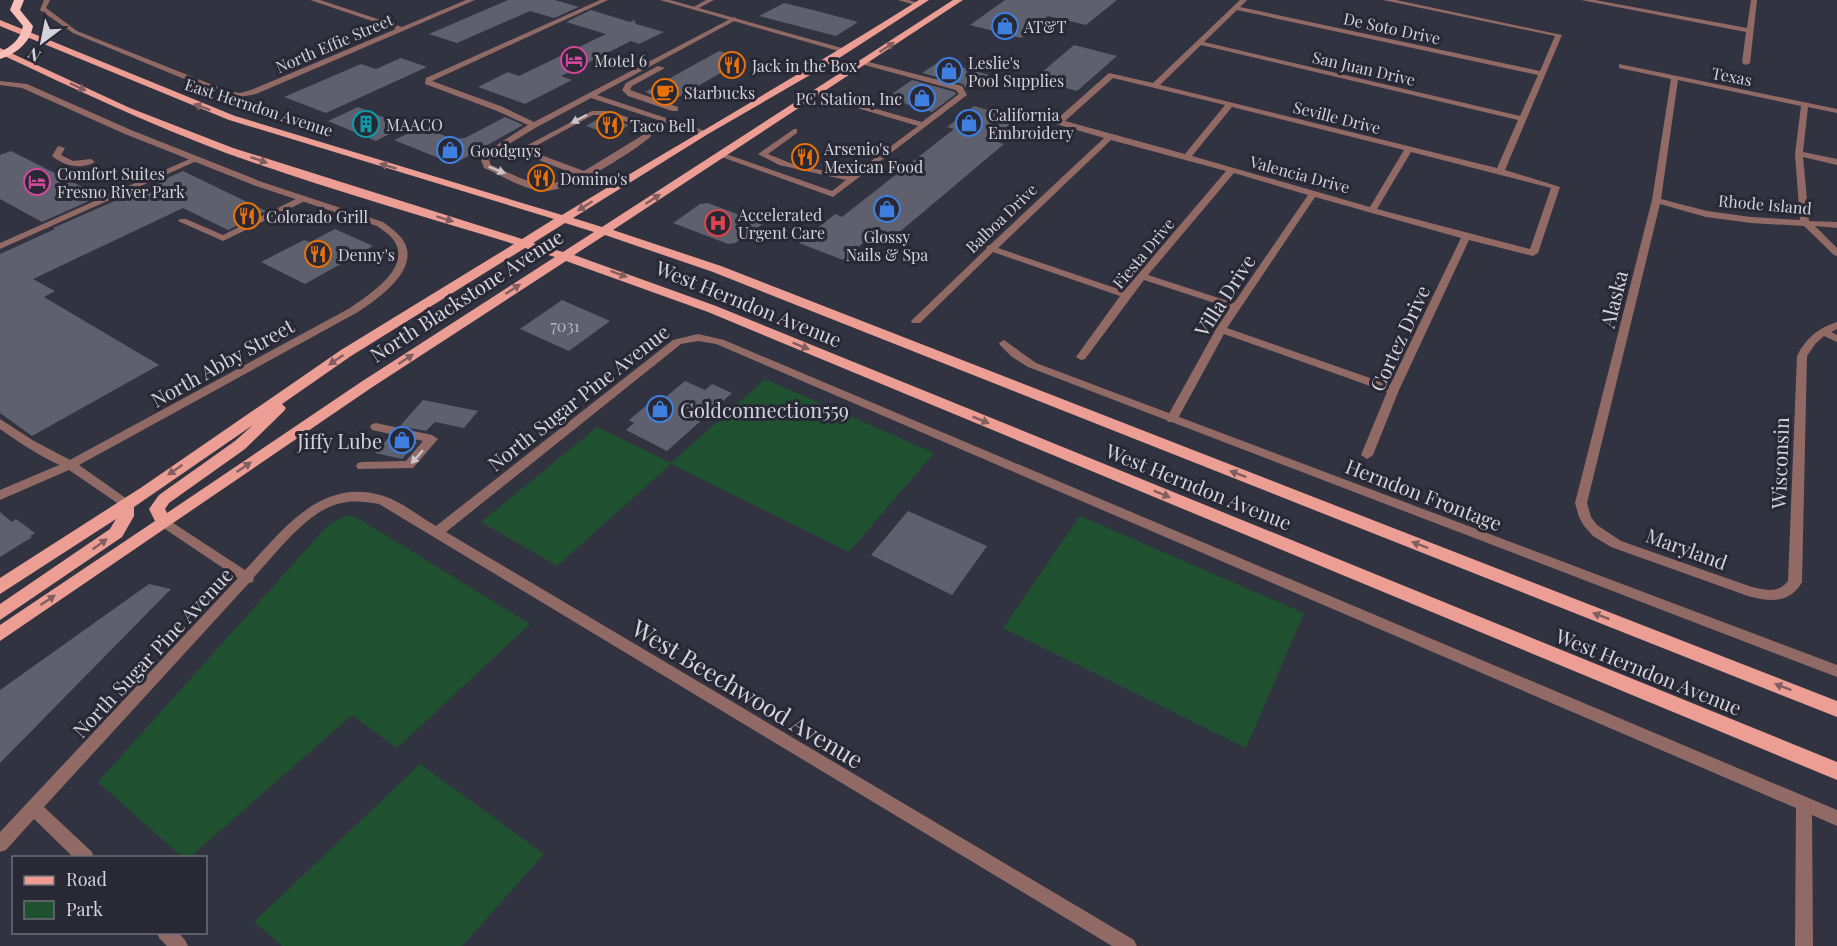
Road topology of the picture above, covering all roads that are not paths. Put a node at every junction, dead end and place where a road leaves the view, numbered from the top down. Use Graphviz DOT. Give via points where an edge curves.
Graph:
graph roads {
  1 [pos="19,0"];
  2 [pos="47,0"];
  3 [pos="314,0"];
  4 [pos="472,0"];
  5 [pos="605,0"];
  6 [pos="663,0"];
  7 [pos="711,0"];
  8 [pos="901,0"];
  9 [pos="959,0"];
  10 [pos="1244,0"];
  11 [pos="1386,0"];
  12 [pos="1584,0"];
  13 [pos="1754,0"];
  14 [pos="922,2"];
  15 [pos="1236,8"];
  16 [pos="695,9"];
  17 [pos="734,19"];
  18 [pos="0,24"];
  19 [pos="402,29"];
  20 [pos="1750,31"];
  21 [pos="27,35"];
  22 [pos="1200,43"];
  23 [pos="845,50"];
  24 [pos="2,53"];
  25 [pos="864,62"];
  26 [pos="1746,63"];
  27 [pos="1622,66"];
  28 [pos="661,68"];
  29 [pos="1542,74"];
  30 [pos="1675,78"];
  31 [pos="0,82"];
  32 [pos="1155,85"];
  33 [pos="816,93"];
  34 [pos="591,95"];
  35 [pos="1804,104"];
  36 [pos="1229,106"];
  37 [pos="675,109"];
  38 [pos="1837,111"];
  39 [pos="1522,119"];
  40 [pos="1059,122"];
  41 [pos="534,125"];
  42 [pos="924,125"];
  43 [pos="794,131"];
  44 [pos="704,132"];
  45 [pos="1107,138"];
  46 [pos="61,148"];
  47 [pos="1408,150"];
  48 [pos="1799,154"];
  49 [pos="720,155"];
  50 [pos="1186,157"];
  51 [pos="197,159"];
  52 [pos="91,162"];
  53 [pos="1837,162"];
  54 [pos="1231,171"];
  55 [pos="1500,171"];
  56 [pos="583,174"];
  57 [pos="852,179"];
  58 [pos="1313,194"];
  59 [pos="302,199"];
  60 [pos="1656,200"];
  61 [pos="1373,209"];
  62 [pos="565,219"];
  63 [pos="183,221"];
  64 [pos="1804,222"];
  65 [pos="583,224"];
  66 [pos="1837,225"];
  67 [pos="603,231"];
  68 [pos="1466,237"];
  69 [pos="523,244"];
  70 [pos="0,246"];
  71 [pos="990,248"];
  72 [pos="1837,253"];
  73 [pos="1533,254"];
  74 [pos="564,256"];
  75 [pos="1143,277"];
  76 [pos="1126,295"];
  77 [pos="1236,307"];
  78 [pos="916,321"];
  79 [pos="1837,325"];
  80 [pos="1221,329"];
  81 [pos="1822,331"];
  82 [pos="1837,339"];
  83 [pos="1004,343"];
  84 [pos="1081,357"];
  85 [pos="314,375"];
  86 [pos="1393,390"];
  87 [pos="1172,419"];
  88 [pos="0,423"];
  89 [pos="376,427"];
  90 [pos="1367,455"];
  91 [pos="70,465"];
  92 [pos="362,466"];
  93 [pos="0,495"];
  94 [pos="340,498"];
  95 [pos="126,504"];
  96 [pos="163,522"];
  97 [pos="1588,524"];
  98 [pos="436,533"];
  99 [pos="248,578"];
  100 [pos="0,587"];
  101 [pos="1779,596"];
  102 [pos="0,613"];
  103 [pos="0,634"];
  104 [pos="1837,671"];
  105 [pos="1837,709"];
  106 [pos="1837,771"];
  107 [pos="1804,804"];
  108 [pos="33,807"];
  109 [pos="1837,818"];
  110 [pos="0,844"];
  111 [pos="84,856"];
  112 [pos="166,934"];
  113 [pos="179,946"];
  114 [pos="1128,946"];
  115 [pos="1804,946"];
  1 -- 21 [label="highway" via="15,10 28,26"];
  2 -- 19 [label="street, North Effie Street" via="42,9 46,14 75,33 226,93 240,95"];
  3 -- 19 [label="street"];
  4 -- 19 [label="street, North Effie Street"];
  5 -- 41 [label="street" via="428,82"];
  6 -- 16 [label="street"];
  7 -- 16 [label="street"];
  8 -- 14 [label="street"];
  25 -- 9 [label="main road, North Blackstone Avenue, one-way"];
  10 -- 15 [label="street"];
  11 -- 29 [label="street" via="1559,35"];
  12 -- 20 [label="street"];
  13 -- 20 [label="street"];
  14 -- 23 [label="main road, North Blackstone Avenue"];
  14 -- 25 [label="main road" via="921,13 864,50"];
  15 -- 22 [label="street"];
  15 -- 29 [label="street, De Soto Drive"];
  16 -- 17 [label="street"];
  17 -- 23 [label="street"];
  17 -- 34 [label="street"];
  18 -- 21 [label="main road, East Herndon Avenue"];
  20 -- 26 [label="street"];
  21 -- 24 [label="highway"];
  62 -- 21 [label="main road, East Herndon Avenue, one-way" via="232,118"];
  22 -- 32 [label="street"];
  22 -- 39 [label="street, San Juan Drive"];
  23 -- 33 [label="main road" via="849,58 814,82"];
  23 -- 44 [label="main road, North Blackstone Avenue"];
  24 -- 69 [label="main road, one-way" via="127,110 229,150"];
  25 -- 33 [label="main road, North Blackstone Avenue"];
  25 -- 42 [label="street" via="959,88 963,95"];
  27 -- 30 [label="street, Texas"];
  28 -- 37 [label="street" via="626,90"];
  29 -- 39 [label="street"];
  30 -- 35 [label="street, Texas"];
  30 -- 60 [label="street, Alaska"];
  31 -- 51 [label="street" via="24,86"];
  32 -- 36 [label="street, Seville Drive"];
  32 -- 40 [label="street, Seville Drive" via="1112,75"];
  33 -- 42 [label="street"];
  33 -- 49 [label="main road, North Blackstone Avenue"];
  34 -- 41 [label="street"];
  34 -- 44 [label="street"];
  35 -- 38 [label="street, Texas"];
  35 -- 48 [label="street"];
  36 -- 47 [label="street, Seville Drive"];
  36 -- 50 [label="street"];
  39 -- 55 [label="street"];
  40 -- 45 [label="street, Valencia Drive"];
  41 -- 56 [label="street, one-way" via="495,149 484,164 543,188 562,186"];
  42 -- 57 [label="street"];
  43 -- 57 [label="street" via="762,154 818,173"];
  44 -- 62 [label="main road, North Blackstone Avenue, one-way"];
  45 -- 50 [label="street, Valencia Drive"];
  45 -- 71 [label="street, Balboa Drive"];
  46 -- 52 [label="street" via="56,156 72,164"];
  47 -- 55 [label="street, Seville Drive"];
  47 -- 61 [label="street"];
  48 -- 53 [label="street"];
  48 -- 64 [label="street"];
  49 -- 57 [label="street" via="833,194"];
  67 -- 49 [label="main road, North Blackstone Avenue, one-way"];
  50 -- 54 [label="street, Valencia Drive"];
  51 -- 59 [label="street"];
  51 -- 70 [label="street"];
  54 -- 58 [label="street, Valencia Drive"];
  54 -- 75 [label="street, Fiesta Drive"];
  55 -- 73 [label="street, Seville Drive" via="1556,187"];
  56 -- 56 [label="street, one-way" via="647,136 649,128 598,112 530,145 527,151"];
  58 -- 61 [label="street, Valencia Drive"];
  58 -- 77 [label="street, Villa Drive"];
  59 -- 63 [label="street" via="223,238"];
  59 -- 91 [label="street, North Abby Street" via="380,224 395,233 404,253 402,264 388,284 338,319"];
  60 -- 64 [label="street, Rhode Island" via="1706,214"];
  60 -- 97 [label="street, Alaska" via="1581,503"];
  61 -- 68 [label="street, Valencia Drive"];
  62 -- 65 [label="main road, East Herndon Avenue"];
  62 -- 69 [label="main road, North Blackstone Avenue"];
  64 -- 66 [label="street, Rhode Island"];
  64 -- 72 [label="street"];
  65 -- 67 [label="main road, West Herndon Avenue"];
  67 -- 74 [label="main road, North Blackstone Avenue"];
  105 -- 67 [label="main road, West Herndon Avenue, one-way" via="717,269"];
  68 -- 73 [label="street, Valencia Drive"];
  68 -- 86 [label="street, Cortez Drive"];
  69 -- 74 [label="main road, West Herndon Avenue"];
  69 -- 85 [label="main road, North Blackstone Avenue, one-way"];
  71 -- 76 [label="street"];
  71 -- 78 [label="street, Balboa Drive"];
  96 -- 74 [label="main road, North Blackstone Avenue, one-way"];
  74 -- 106 [label="main road, West Herndon Avenue, one-way" via="712,309"];
  75 -- 76 [label="street, Fiesta Drive"];
  75 -- 77 [label="street"];
  76 -- 84 [label="street, Fiesta Drive"];
  77 -- 80 [label="street, Villa Drive"];
  79 -- 81 [label="street"];
  80 -- 86 [label="street"];
  80 -- 87 [label="street, Villa Drive"];
  81 -- 82 [label="street"];
  81 -- 101 [label="street, Wisconsin" via="1809,342 1802,356 1795,582"];
  83 -- 87 [label="street, Herndon Frontage" via="1032,365"];
  85 -- 95 [label="main road, North Blackstone Avenue, one-way"];
  85 -- 96 [label="main road" via="240,445 164,499 157,509"];
  86 -- 90 [label="street, Cortez Drive"];
  87 -- 104 [label="street, Herndon Frontage"];
  88 -- 91 [label="street"];
  89 -- 92 [label="street, one-way" via="432,439 409,465"];
  91 -- 93 [label="street, North Abby Street"];
  91 -- 95 [label="street"];
  94 -- 98 [label="street, West Beechwood Avenue" via="364,496 382,500"];
  94 -- 99 [label="street, North Sugar Pine Avenue" via="307,514"];
  95 -- 100 [label="main road, North Blackstone Avenue"];
  102 -- 95 [label="main road, one-way" via="116,533 126,516"];
  96 -- 99 [label="street"];
  103 -- 96 [label="main road, North Blackstone Avenue, one-way"];
  97 -- 101 [label="street, Maryland" via="1617,544 1748,591"];
  98 -- 107 [label="street, North Sugar Pine Avenue" via="677,342 702,337"];
  98 -- 114 [label="street, West Beechwood Avenue"];
  99 -- 108 [label="street, North Sugar Pine Avenue"];
  107 -- 109 [label="street"];
  107 -- 115 [label="street"];
  108 -- 110 [label="street, North Sugar Pine Avenue"];
  108 -- 111 [label="street"];
  112 -- 113 [label="street"];
}
